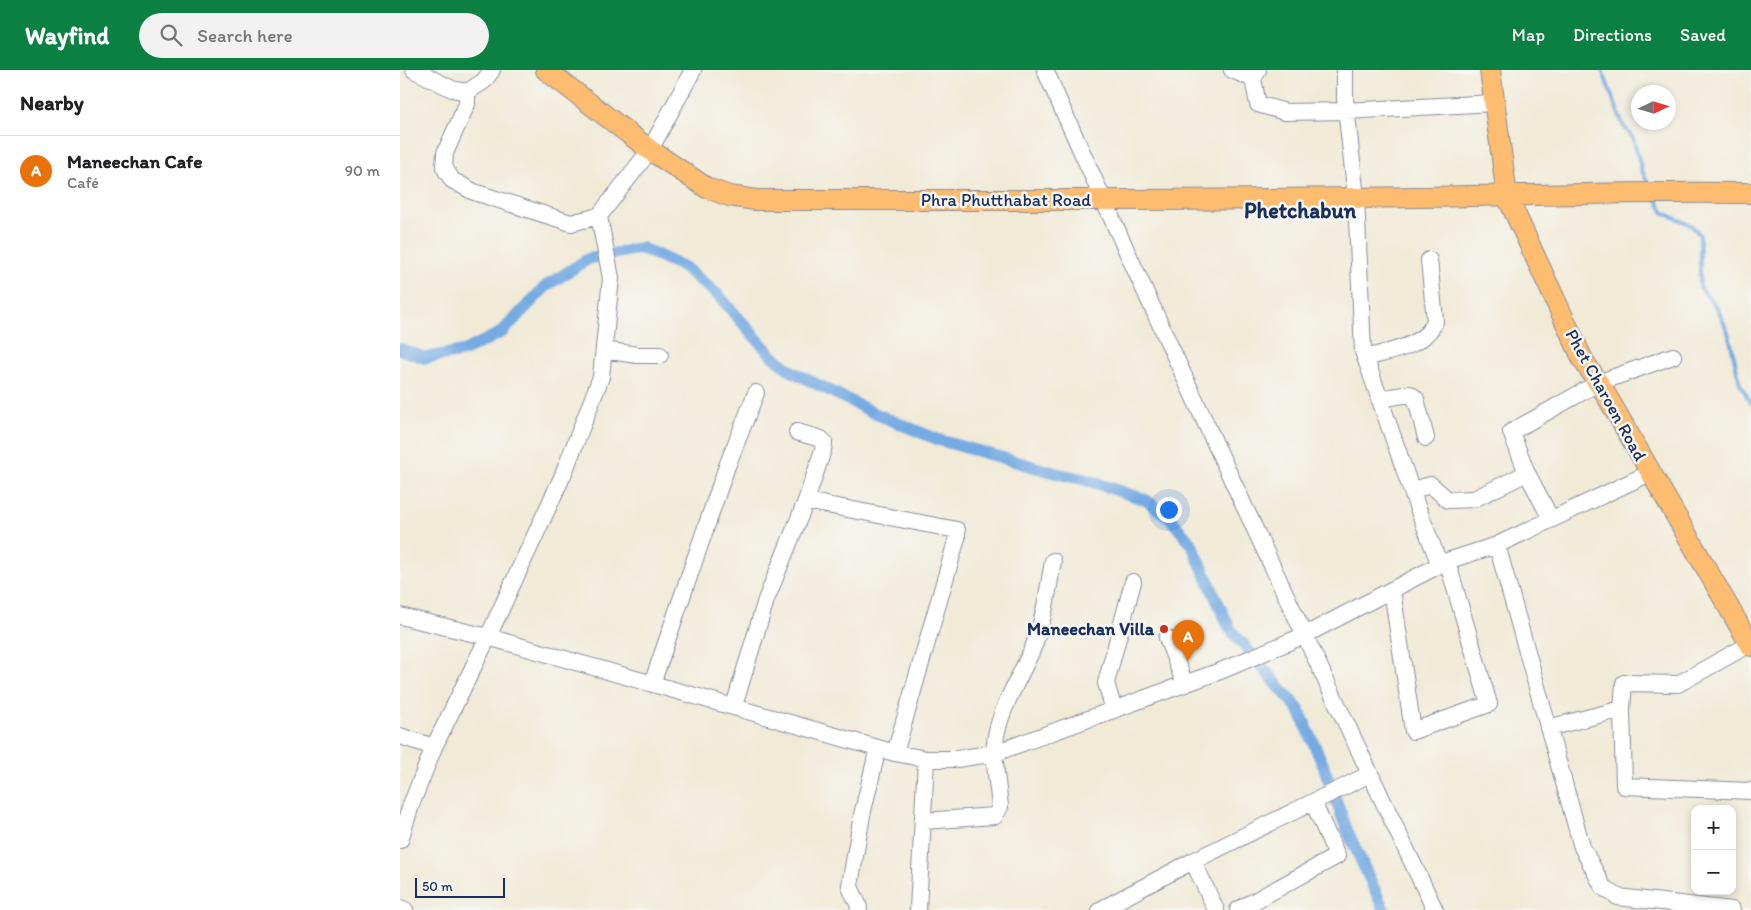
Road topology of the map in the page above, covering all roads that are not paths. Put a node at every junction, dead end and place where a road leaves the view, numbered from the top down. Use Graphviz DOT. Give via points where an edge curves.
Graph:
graph roads {
  1 [pos="414,70"];
  2 [pos="492,70"];
  3 [pos="546,70"];
  4 [pos="694,70"];
  5 [pos="1046,70"];
  6 [pos="1232,70"];
  7 [pos="1345,70"];
  8 [pos="1490,70"];
  9 [pos="1256,74"];
  10 [pos="467,92"];
  11 [pos="1494,103"];
  12 [pos="1346,111"];
  13 [pos="650,150"];
  14 [pos="1751,193"];
  15 [pos="1507,196"];
  16 [pos="1356,198"];
  17 [pos="1104,201"];
  18 [pos="599,216"];
  19 [pos="1429,260"];
  20 [pos="604,350"];
  21 [pos="660,355"];
  22 [pos="1673,356"];
  23 [pos="1365,358"];
  24 [pos="1598,383"];
  25 [pos="756,392"];
  26 [pos="1379,399"];
  27 [pos="797,432"];
  28 [pos="1426,438"];
  29 [pos="1528,473"];
  30 [pos="1650,473"];
  31 [pos="1412,490"];
  32 [pos="806,501"];
  33 [pos="1550,519"];
  34 [pos="1497,545"];
  35 [pos="1052,561"];
  36 [pos="1443,563"];
  37 [pos="1132,582"];
  38 [pos="1392,590"];
  39 [pos="400,616"];
  40 [pos="1305,635"];
  41 [pos="488,637"];
  42 [pos="1167,638"];
  43 [pos="1750,645"];
  44 [pos="652,684"];
  45 [pos="1184,684"];
  46 [pos="734,706"];
  47 [pos="1622,709"];
  48 [pos="1114,710"];
  49 [pos="1548,728"];
  50 [pos="400,736"];
  51 [pos="434,747"];
  52 [pos="878,748"];
  53 [pos="895,753"];
  54 [pos="995,753"];
  55 [pos="926,759"];
  56 [pos="1366,776"];
  57 [pos="1751,791"];
  58 [pos="1315,801"];
  59 [pos="406,802"];
  60 [pos="923,821"];
  61 [pos="400,840"];
  62 [pos="1193,861"];
  63 [pos="1618,903"];
  64 [pos="400,908"];
  65 [pos="405,910"];
  66 [pos="859,910"];
  67 [pos="918,910"];
  68 [pos="1100,910"];
  69 [pos="1216,910"];
  70 [pos="1238,910"];
  71 [pos="1435,910"];
  72 [pos="1732,910"];
  1 -- 10 [label="street" via="452,89"];
  2 -- 10 [label="street" via="484,81"];
  3 -- 13 [label="main road, Phra Phutthabat Road"];
  4 -- 13 [label="street"];
  5 -- 17 [label="street"];
  6 -- 9 [label="street"];
  7 -- 12 [label="street"];
  8 -- 11 [label="main road, Phet Charoen Road"];
  9 -- 12 [label="street" via="1258,104 1285,112"];
  10 -- 18 [label="street" via="467,104 445,152 444,167 452,180 474,192 571,223"];
  11 -- 12 [label="street"];
  11 -- 15 [label="main road, Phet Charoen Road"];
  12 -- 16 [label="street"];
  13 -- 17 [label="main road, Phra Phutthabat Road" via="707,188 729,196 756,200"];
  13 -- 18 [label="street"];
  14 -- 15 [label="main road, Phra Phutthabat Road"];
  15 -- 16 [label="main road, Phra Phutthabat Road"];
  15 -- 24 [label="main road, Phet Charoen Road" via="1583,360"];
  16 -- 17 [label="main road, Phra Phutthabat Road"];
  16 -- 23 [label="street"];
  17 -- 40 [label="street"];
  18 -- 20 [label="street" via="611,278"];
  19 -- 23 [label="street" via="1436,321 1432,330 1411,344"];
  20 -- 21 [label="street"];
  20 -- 41 [label="street" via="601,377 563,475"];
  22 -- 24 [label="street"];
  23 -- 26 [label="street"];
  24 -- 29 [label="street" via="1511,432"];
  24 -- 30 [label="main road, Phet Charoen Road"];
  25 -- 44 [label="street"];
  26 -- 28 [label="street" via="1410,394 1416,399"];
  26 -- 31 [label="street"];
  27 -- 32 [label="street" via="824,442"];
  29 -- 31 [label="street" via="1465,500 1448,500 1431,485"];
  29 -- 33 [label="street"];
  30 -- 33 [label="street"];
  30 -- 43 [label="main road, Phet Charoen Road"];
  31 -- 36 [label="street"];
  32 -- 46 [label="street" via="766,600"];
  32 -- 53 [label="street" via="957,530"];
  33 -- 34 [label="street"];
  34 -- 36 [label="street"];
  34 -- 49 [label="street"];
  35 -- 54 [label="street" via="1044,615 1003,714"];
  36 -- 38 [label="street"];
  36 -- 38 [label="street" via="1489,704 1413,732"];
  37 -- 48 [label="street" via="1106,683"];
  38 -- 40 [label="street"];
  39 -- 41 [label="street"];
  40 -- 45 [label="street"];
  40 -- 56 [label="street"];
  41 -- 44 [label="street"];
  41 -- 51 [label="street"];
  42 -- 45 [label="street"];
  43 -- 47 [label="street" via="1678,684 1624,683"];
  44 -- 46 [label="street"];
  45 -- 48 [label="street"];
  46 -- 52 [label="street"];
  47 -- 49 [label="street"];
  47 -- 57 [label="street" via="1624,786"];
  48 -- 54 [label="street"];
  49 -- 63 [label="street" via="1582,847 1603,887"];
  50 -- 51 [label="street"];
  51 -- 59 [label="street"];
  52 -- 53 [label="street"];
  52 -- 66 [label="street" via="850,885"];
  53 -- 55 [label="street"];
  54 -- 55 [label="street" via="957,759"];
  54 -- 60 [label="street" via="1000,807 996,816"];
  55 -- 60 [label="street"];
  56 -- 58 [label="street"];
  56 -- 71 [label="street"];
  58 -- 62 [label="street"];
  58 -- 70 [label="street" via="1337,856"];
  59 -- 61 [label="street"];
  60 -- 67 [label="street"];
  62 -- 68 [label="street"];
  62 -- 69 [label="street"];
  63 -- 72 [label="street"];
  64 -- 65 [label="street"];
}
